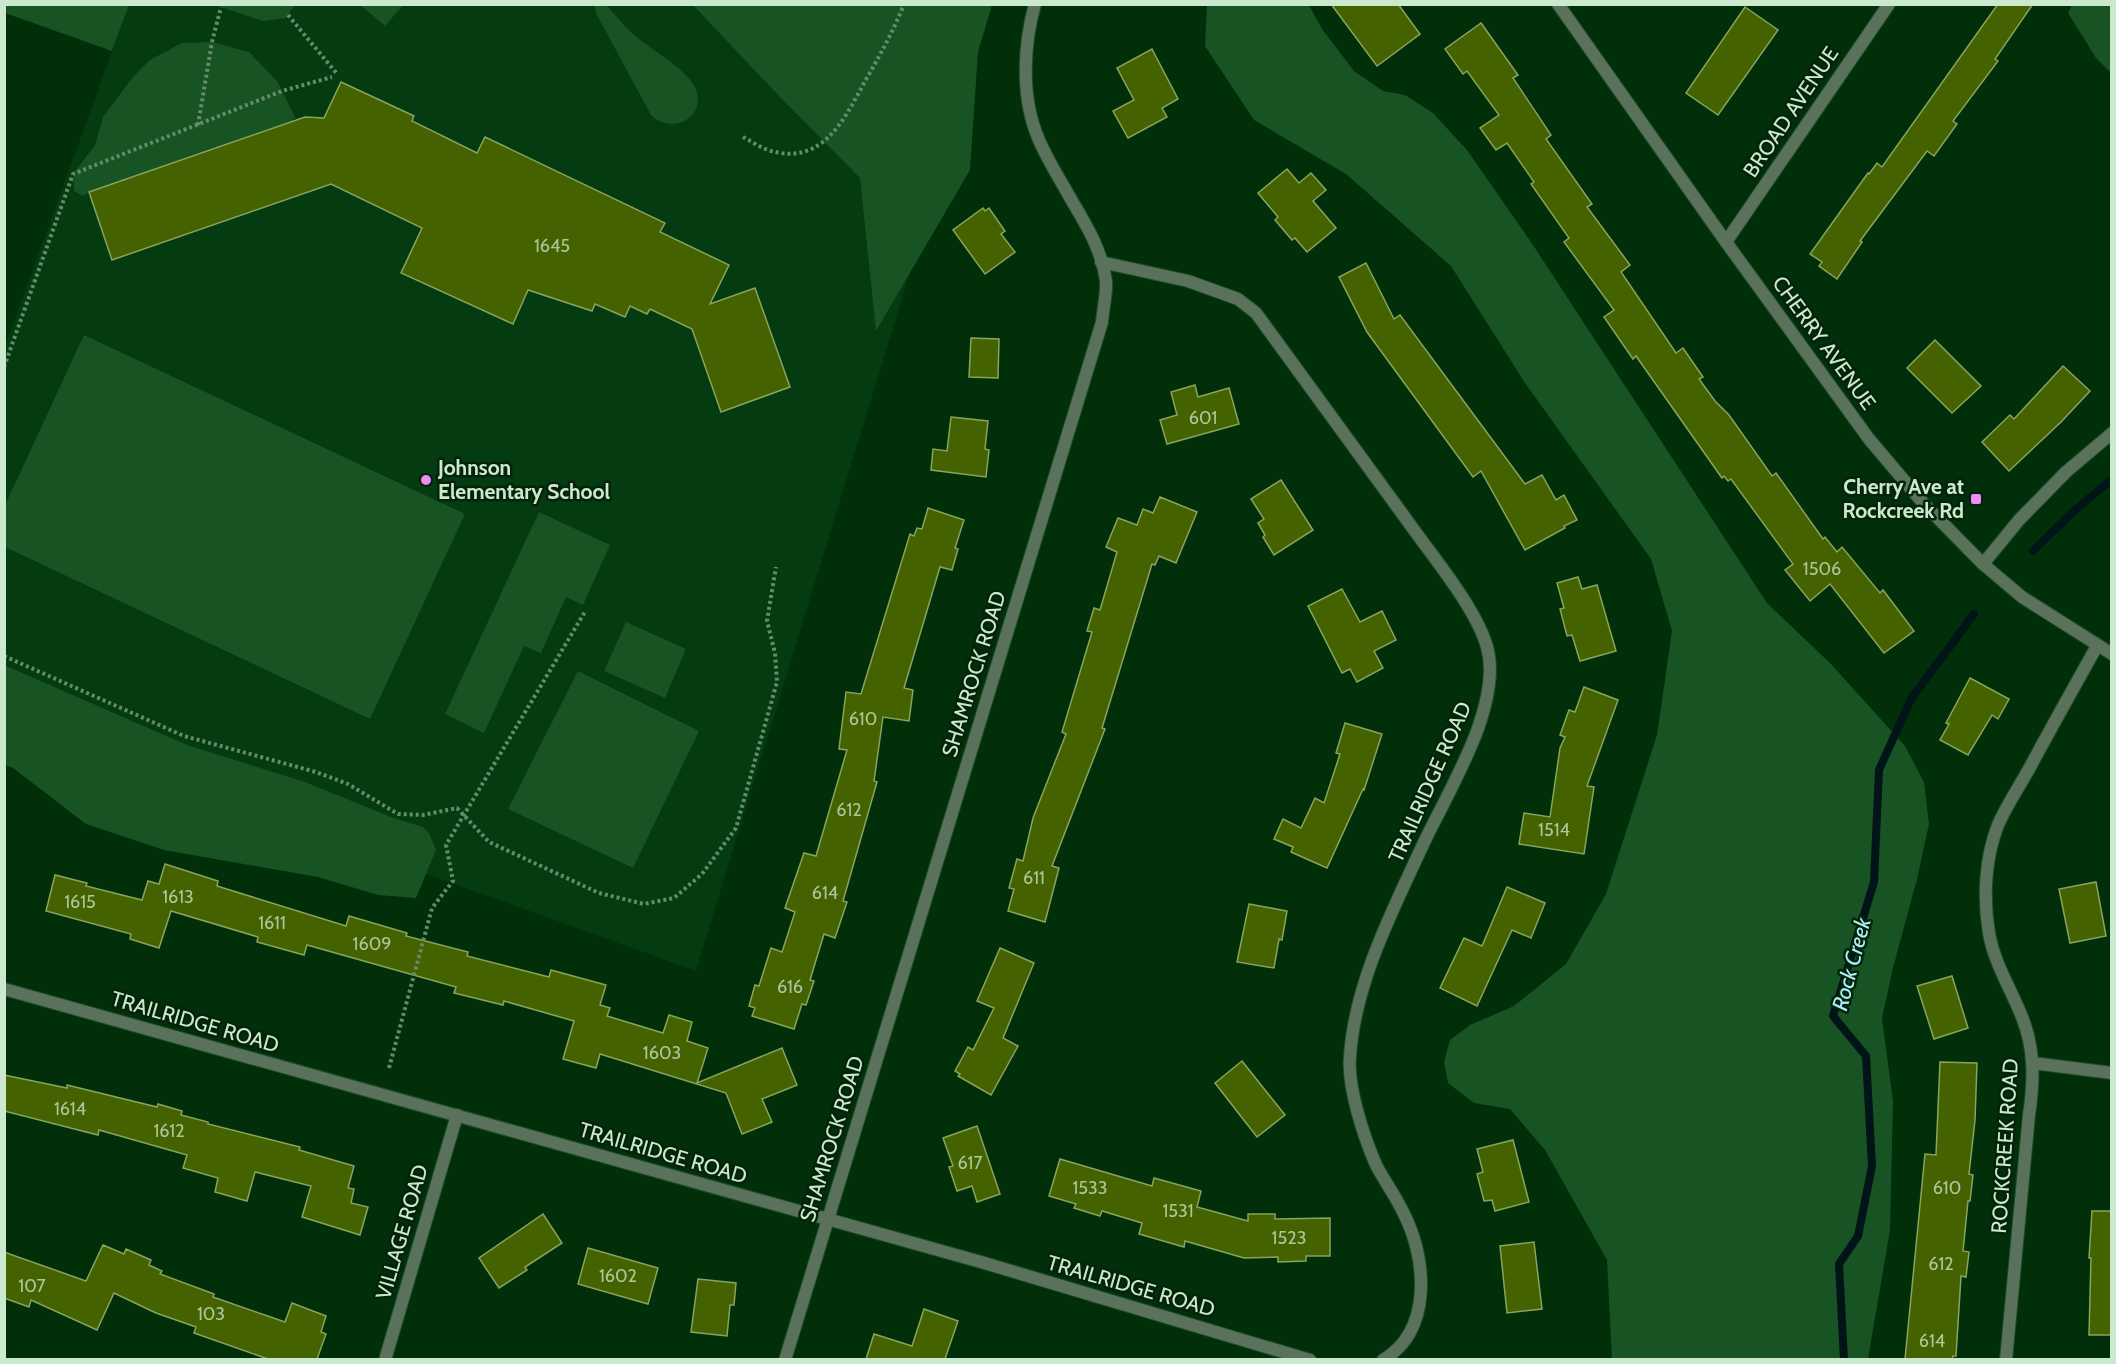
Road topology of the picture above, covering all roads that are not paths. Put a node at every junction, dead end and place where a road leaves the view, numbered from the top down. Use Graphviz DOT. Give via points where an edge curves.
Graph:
graph roads {
  1 [pos="1035,4"];
  2 [pos="1557,4"];
  3 [pos="1889,4"];
  4 [pos="1726,242"];
  5 [pos="1101,261"];
  6 [pos="2112,433"];
  7 [pos="1983,564"];
  8 [pos="2097,646"];
  9 [pos="2112,654"];
  10 [pos="4,989"];
  11 [pos="2033,1063"];
  12 [pos="2112,1073"];
  13 [pos="457,1115"];
  14 [pos="828,1220"];
  15 [pos="385,1359"];
  16 [pos="785,1359"];
  17 [pos="1310,1359"];
  18 [pos="1383,1359"];
  19 [pos="2006,1359"];
  1 -- 5 [label="street, SHAMROCK ROAD" via="1026,61 1038,139 1092,234"];
  2 -- 4 [label="street, CHERRY AVENUE"];
  3 -- 4 [label="street, BROAD AVENUE"];
  4 -- 7 [label="street, CHERRY AVENUE" via="1869,439 1924,504"];
  5 -- 14 [label="street, SHAMROCK ROAD" via="1106,284 1098,340"];
  5 -- 18 [label="street, TRAILRIDGE ROAD" via="1188,281 1238,299 1256,313 1446,574 1479,625 1488,649 1491,675 1487,701 1468,753 1420,850 1370,966 1356,1012 1349,1059 1359,1117 1376,1165 1406,1217 1417,1249 1421,1281 1419,1314 1410,1334 1394,1353"];
  6 -- 7 [label="street" via="2066,472"];
  7 -- 8 [label="street, CHERRY AVENUE" via="2022,597"];
  8 -- 9 [label="street, CHERRY AVENUE"];
  8 -- 11 [label="street, ROCKCREEK ROAD" via="1998,825 1989,860 1985,896 1989,933 1996,961 2023,1018"];
  10 -- 13 [label="street, TRAILRIDGE ROAD"];
  11 -- 12 [label="street"];
  11 -- 19 [label="street, ROCKCREEK ROAD"];
  13 -- 14 [label="street, TRAILRIDGE ROAD"];
  13 -- 15 [label="street, VILLAGE ROAD"];
  14 -- 16 [label="street, SHAMROCK ROAD"];
  14 -- 17 [label="street, TRAILRIDGE ROAD"];
}
